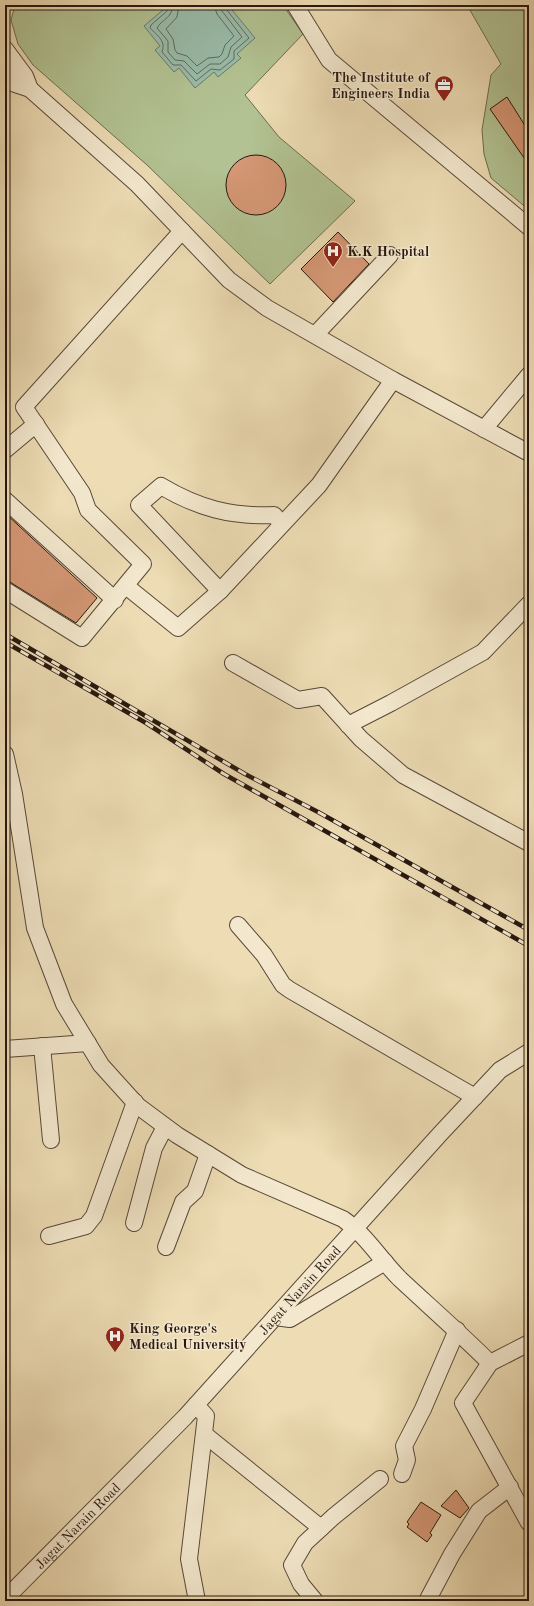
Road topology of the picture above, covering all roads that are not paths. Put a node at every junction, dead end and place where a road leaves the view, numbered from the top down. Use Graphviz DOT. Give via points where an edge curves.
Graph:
graph roads {
  1 [pos="295,5"];
  2 [pos="5,50"];
  3 [pos="5,70"];
  4 [pos="30,89"];
  5 [pos="529,227"];
  6 [pos="182,231"];
  7 [pos="390,255"];
  8 [pos="315,335"];
  9 [pos="529,375"];
  10 [pos="393,380"];
  11 [pos="36,424"];
  12 [pos="484,429"];
  13 [pos="5,450"];
  14 [pos="529,453"];
  15 [pos="5,500"];
  16 [pos="282,524"];
  17 [pos="126,586"];
  18 [pos="5,590"];
  19 [pos="220,591"];
  20 [pos="115,600"];
  21 [pos="529,604"];
  22 [pos="233,663"];
  23 [pos="348,724"];
  24 [pos="5,754"];
  25 [pos="529,843"];
  26 [pos="238,925"];
  27 [pos="88,1043"];
  28 [pos="42,1046"];
  29 [pos="5,1049"];
  30 [pos="529,1052"];
  31 [pos="475,1096"];
  32 [pos="135,1102"];
  33 [pos="165,1127"];
  34 [pos="51,1140"];
  35 [pos="208,1154"];
  36 [pos="134,1223"];
  37 [pos="356,1228"];
  38 [pos="49,1236"];
  39 [pos="166,1247"];
  40 [pos="385,1262"];
  41 [pos="275,1317"];
  42 [pos="457,1330"];
  43 [pos="529,1343"];
  44 [pos="490,1363"];
  45 [pos="196,1405"];
  46 [pos="204,1434"];
  47 [pos="402,1474"];
  48 [pos="380,1479"];
  49 [pos="510,1487"];
  50 [pos="529,1523"];
  51 [pos="321,1528"];
  52 [pos="5,1599"];
  53 [pos="197,1601"];
  54 [pos="315,1601"];
  55 [pos="427,1601"];
  1 -- 5 [label="street" via="329,60"];
  2 -- 4 [label="street" via="25,76"];
  3 -- 4 [label="street" via="16,84"];
  4 -- 6 [label="street" via="137,184"];
  6 -- 8 [label="street" via="229,280 267,308"];
  6 -- 11 [label="street" via="24,407"];
  7 -- 8 [label="street"];
  8 -- 10 [label="street"];
  9 -- 12 [label="street"];
  10 -- 12 [label="street"];
  10 -- 16 [label="street" via="319,485"];
  11 -- 13 [label="street"];
  11 -- 17 [label="street" via="82,493 88,510 143,564"];
  12 -- 14 [label="street"];
  15 -- 20 [label="street"];
  16 -- 19 [label="street"];
  16 -- 19 [label="street" via="274,515 252,516 219,512 160,486 139,505"];
  17 -- 19 [label="street" via="178,628"];
  17 -- 20 [label="street"];
  18 -- 20 [label="street" via="82,638"];
  21 -- 23 [label="street" via="484,652"];
  22 -- 23 [label="street" via="298,700 322,696"];
  23 -- 25 [label="street" via="361,739 403,775"];
  24 -- 27 [label="street" via="36,928 64,1004"];
  26 -- 31 [label="street" via="290,990"];
  27 -- 28 [label="street"];
  27 -- 32 [label="street" via="101,1065"];
  28 -- 29 [label="street"];
  28 -- 34 [label="street"];
  30 -- 31 [label="street, Jagat Narain Road" via="500,1070"];
  31 -- 37 [label="street, Jagat Narain Road"];
  32 -- 33 [label="street"];
  32 -- 38 [label="street" via="94,1216 86,1226"];
  33 -- 35 [label="street"];
  33 -- 36 [label="street" via="154,1148"];
  35 -- 37 [label="street" via="242,1175 343,1219"];
  35 -- 39 [label="street" via="195,1191 183,1202"];
  37 -- 40 [label="street"];
  37 -- 41 [label="street, Jagat Narain Road"];
  40 -- 41 [label="street" via="290,1319"];
  40 -- 42 [label="street" via="399,1278"];
  41 -- 45 [label="street, Jagat Narain Road"];
  42 -- 44 [label="street"];
  42 -- 47 [label="street" via="404,1446 407,1460"];
  43 -- 44 [label="street"];
  44 -- 49 [label="street" via="463,1403"];
  45 -- 46 [label="street" via="206,1416"];
  45 -- 52 [label="street, Jagat Narain Road"];
  46 -- 51 [label="street"];
  46 -- 53 [label="street" via="189,1559"];
  48 -- 51 [label="street"];
  49 -- 50 [label="street"];
  49 -- 55 [label="street" via="479,1511"];
  51 -- 54 [label="street" via="305,1543 292,1565 301,1584"];
}
